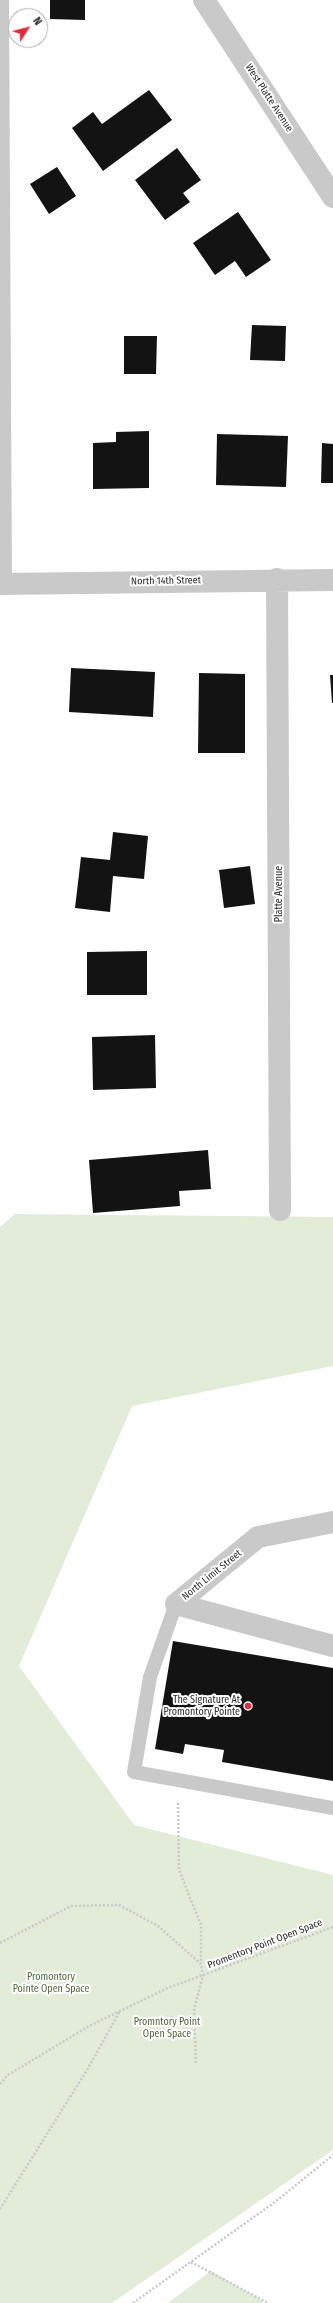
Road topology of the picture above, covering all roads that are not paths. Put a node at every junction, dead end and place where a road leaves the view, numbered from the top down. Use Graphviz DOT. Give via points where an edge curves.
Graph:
graph roads {
  1 [pos="2,0"];
  2 [pos="204,0"];
  3 [pos="333,196"];
  4 [pos="278,579"];
  5 [pos="333,580"];
  6 [pos="3,584"];
  7 [pos="280,1210"];
  8 [pos="333,1522"];
  9 [pos="176,1604"];
  10 [pos="333,1646"];
  11 [pos="333,1808"];
  1 -- 6 [label="lane"];
  2 -- 3 [label="street, West Platte Avenue"];
  4 -- 5 [label="street, North 14th Street"];
  4 -- 6 [label="street, North 14th Street"];
  4 -- 7 [label="street, Platte Avenue"];
  8 -- 9 [label="street, North Limit Street" via="258,1537"];
  9 -- 10 [label="street, North Limit Street"];
  9 -- 11 [label="lane" via="150,1677 134,1772"];
}
